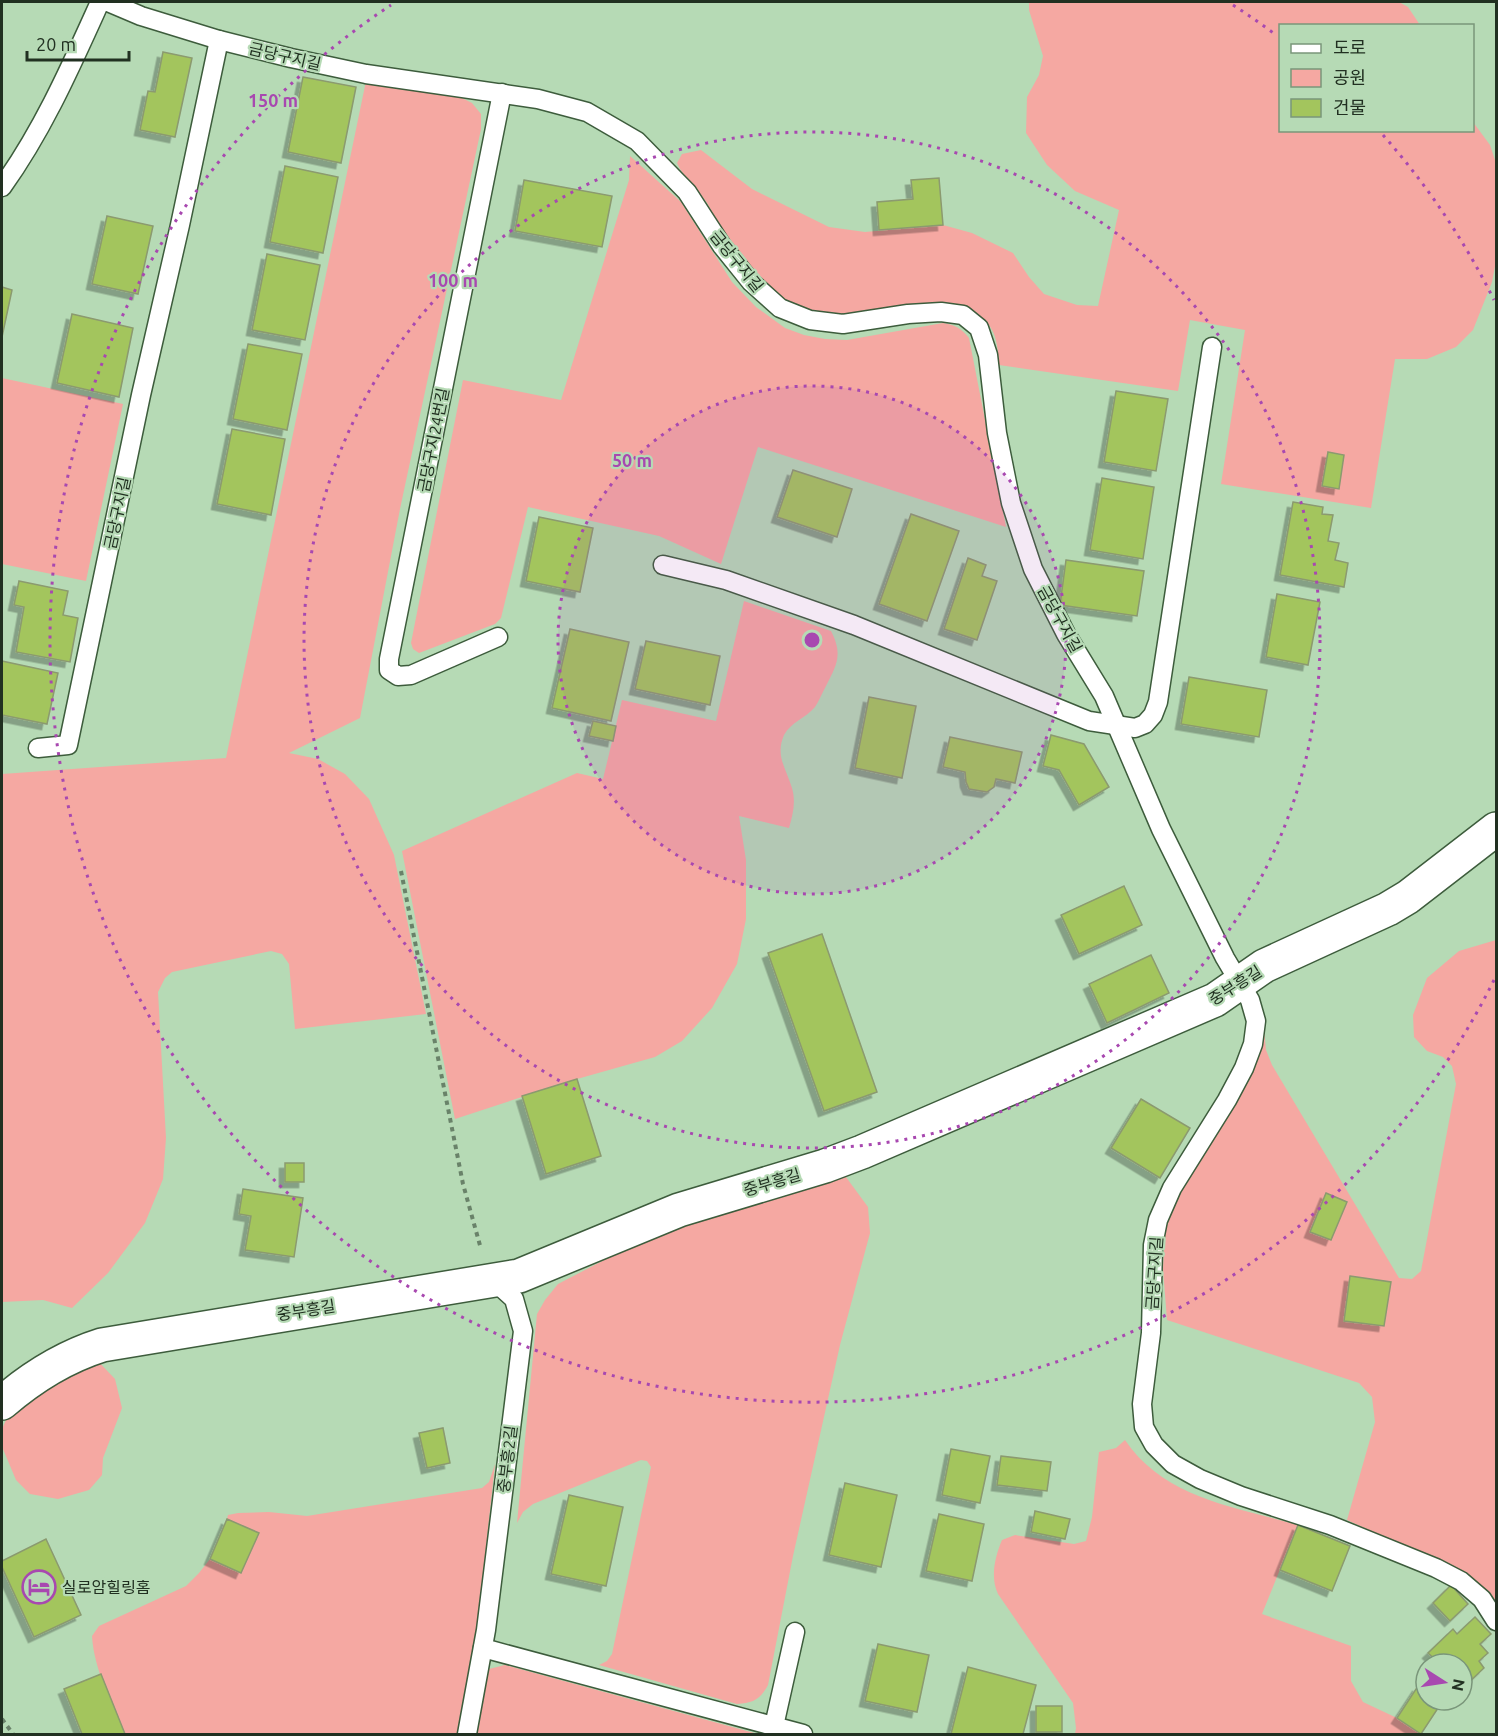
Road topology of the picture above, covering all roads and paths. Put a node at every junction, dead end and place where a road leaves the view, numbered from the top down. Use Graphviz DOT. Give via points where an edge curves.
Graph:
graph roads {
  1 [pos="100,2"];
  2 [pos="108,2"];
  3 [pos="219,40"];
  4 [pos="502,93"];
  5 [pos="2,187"];
  6 [pos="1212,347"];
  7 [pos="663,565"];
  8 [pos="498,637"];
  9 [pos="1118,726"];
  10 [pos="38,748"];
  11 [pos="1497,829"];
  12 [pos="401,871"];
  13 [pos="1239,983"];
  14 [pos="493,1280"];
  15 [pos="2,1403"];
  16 [pos="1497,1621"];
  17 [pos="795,1632"];
  18 [pos="483,1648"];
  19 [pos="2,1719"];
  20 [pos="774,1726"];
  21 [pos="13,1734"];
  22 [pos="468,1734"];
  23 [pos="803,1734"];
  1 -- 5 [label="lane" via="44,122"];
  2 -- 3 [label="lane, 금당구지길"];
  3 -- 4 [label="lane, 금당구지길" via="366,74"];
  3 -- 10 [label="lane, 금당구지길" via="68,745"];
  4 -- 8 [label="lane, 금당구지24번길" via="389,670 398,676 411,675"];
  4 -- 9 [label="lane, 금당구지길" via="587,112 637,141 687,192 751,282 780,308 810,320 843,324 941,312 963,315 979,328 988,355 997,433 1011,503 1033,569"];
  6 -- 9 [label="lane" via="1158,702 1154,715 1145,724 1135,728"];
  7 -- 9 [label="lane" via="726,580 854,625 1089,721"];
  9 -- 13 [label="lane, 금당구지길" via="1161,830"];
  11 -- 13 [label="street, 중부흥길" via="1388,909 1264,966"];
  12 -- 14 [label="path" via="463,1184"];
  13 -- 14 [label="street, 중부흥길" via="1215,1000 862,1152 679,1210 519,1276"];
  13 -- 16 [label="lane, 금당구지길" via="1250,1000 1256,1021 1253,1044 1227,1100 1172,1188 1158,1220 1142,1404 1144,1427 1154,1445 1173,1464 1200,1479 1436,1568 1461,1581 1482,1599"];
  14 -- 15 [label="street, 중부흥길" via="102,1345 59,1362"];
  14 -- 18 [label="lane, 중부흥2길" via="514,1299 523,1331"];
  17 -- 20 [label="lane"];
  18 -- 20 [label="lane"];
  18 -- 22 [label="lane, 중부흥2길"];
  19 -- 21 [label="path"];
  20 -- 23 [label="lane"];
}
